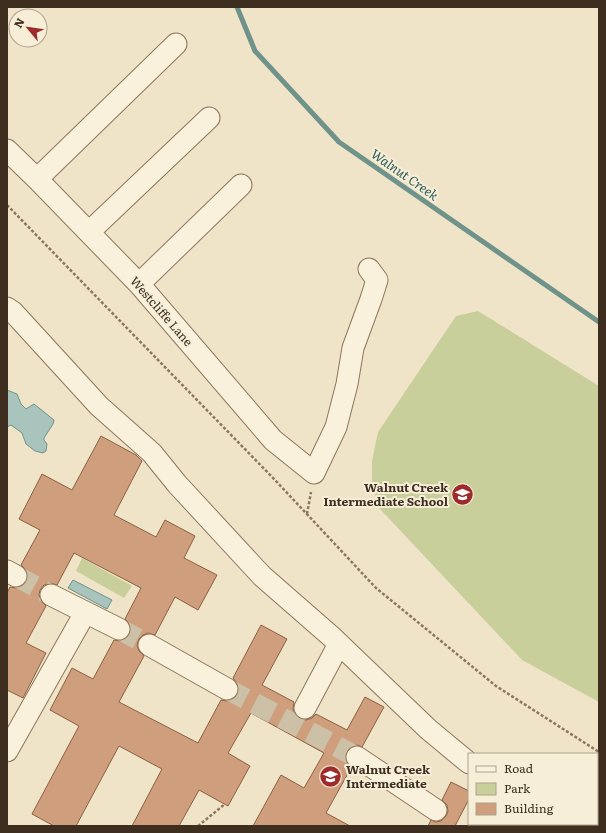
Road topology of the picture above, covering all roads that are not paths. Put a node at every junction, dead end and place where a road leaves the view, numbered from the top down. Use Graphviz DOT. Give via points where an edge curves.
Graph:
graph roads {
  1 [pos="176,44"];
  2 [pos="209,118"];
  3 [pos="7,150"];
  4 [pos="37,179"];
  5 [pos="242,185"];
  6 [pos="89,232"];
  7 [pos="369,269"];
  8 [pos="139,284"];
  9 [pos="7,308"];
  10 [pos="51,595"];
  11 [pos="85,613"];
  12 [pos="120,629"];
  13 [pos="339,644"];
  14 [pos="149,645"];
  15 [pos="227,689"];
  16 [pos="305,708"];
  17 [pos="7,752"];
  18 [pos="357,756"];
  19 [pos="468,762"];
  20 [pos="436,810"];
  1 -- 4 [label="street"];
  2 -- 6 [label="street"];
  3 -- 4 [label="street, Westcliffe Lane"];
  4 -- 6 [label="street, Westcliffe Lane"];
  5 -- 8 [label="street"];
  6 -- 8 [label="street, Westcliffe Lane"];
  7 -- 8 [label="street, Westcliffe Lane" via="377,280 352,348 347,384 336,427 314,474 273,440"];
  9 -- 13 [label="street" via="99,406 152,453 177,484 262,576"];
  10 -- 11 [label="street"];
  11 -- 12 [label="street"];
  11 -- 17 [label="street"];
  13 -- 16 [label="street"];
  13 -- 19 [label="street"];
  14 -- 15 [label="street"];
  18 -- 20 [label="street"];
}
